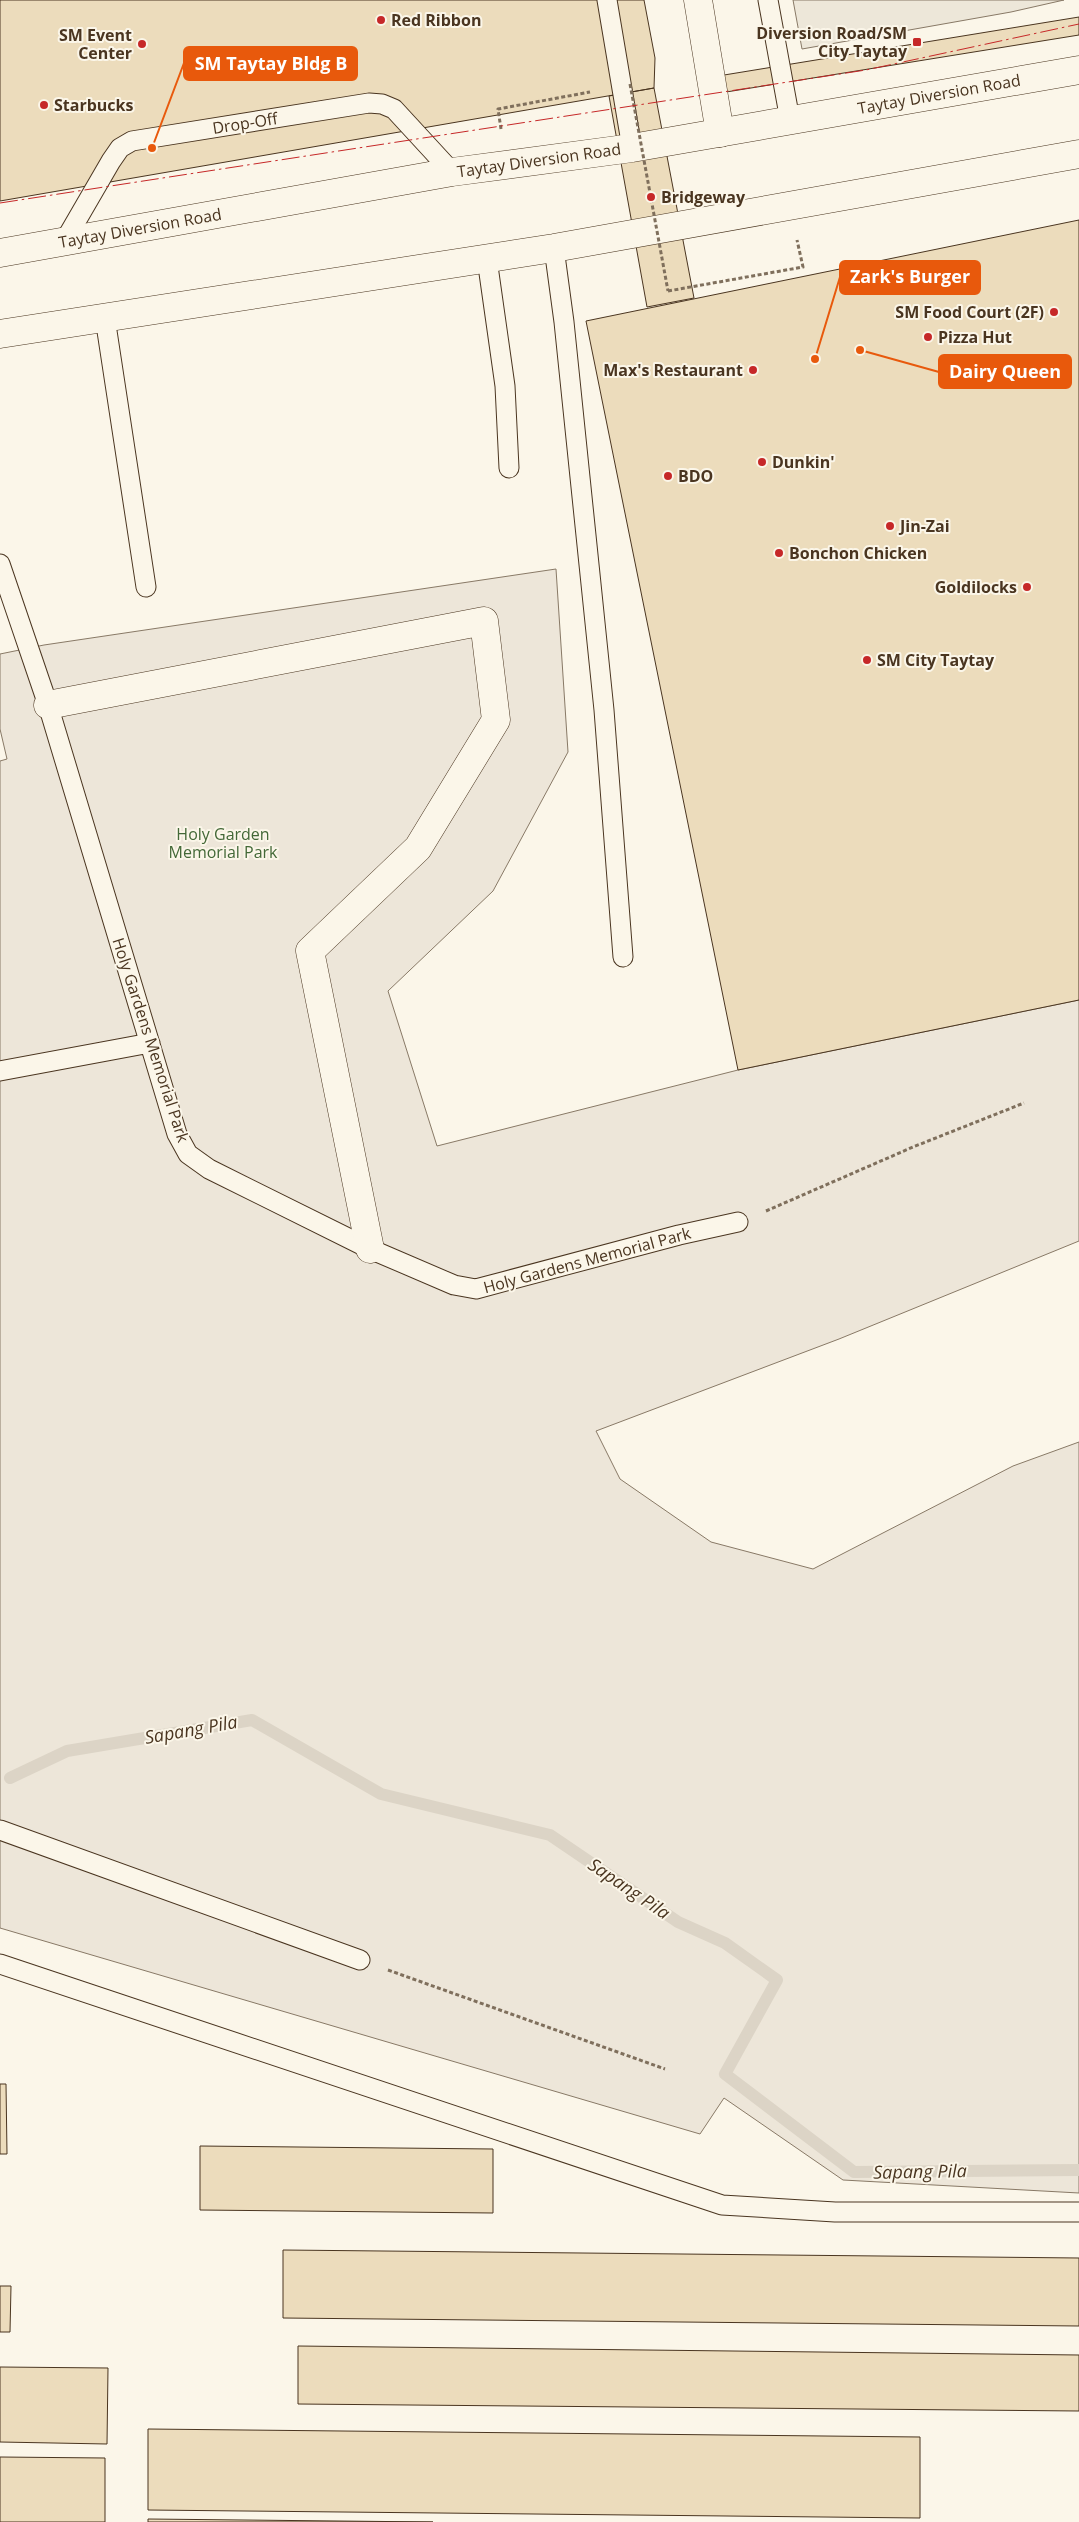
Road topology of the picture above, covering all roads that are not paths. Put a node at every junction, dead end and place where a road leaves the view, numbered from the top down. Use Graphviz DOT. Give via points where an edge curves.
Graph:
graph roads {
  1 [pos="607,0"];
  2 [pos="698,0"];
  3 [pos="768,0"];
  4 [pos="1079,70"];
  5 [pos="790,120"];
  6 [pos="720,133"];
  7 [pos="632,148"];
  8 [pos="1079,154"];
  9 [pos="452,172"];
  10 [pos="64,242"];
  11 [pos="554,248"];
  12 [pos="0,253"];
  13 [pos="486,259"];
  14 [pos="105,318"];
  15 [pos="0,334"];
  16 [pos="510,468"];
  17 [pos="0,564"];
  18 [pos="146,587"];
  19 [pos="48,705"];
  20 [pos="623,957"];
  21 [pos="150,1042"];
  22 [pos="0,1071"];
  23 [pos="738,1222"];
  24 [pos="370,1249"];
  25 [pos="0,1830"];
  26 [pos="360,1960"];
  27 [pos="0,1964"];
  28 [pos="1079,2212"];
  1 -- 7 [label="lane"];
  2 -- 6 [label="main road"];
  3 -- 5 [label="lane"];
  4 -- 5 [label="main road, Taytay Diversion Road"];
  5 -- 6 [label="main road, Taytay Diversion Road"];
  6 -- 7 [label="main road, Taytay Diversion Road"];
  7 -- 9 [label="main road, Taytay Diversion Road"];
  8 -- 11 [label="main road"];
  9 -- 10 [label="main road, Taytay Diversion Road"];
  9 -- 10 [label="lane, Drop-Off" via="394,109 382,104 369,103 132,141 120,148 111,161"];
  10 -- 12 [label="main road, Taytay Diversion Road"];
  11 -- 13 [label="main road"];
  11 -- 20 [label="lane" via="604,710"];
  13 -- 14 [label="main road"];
  13 -- 16 [label="lane" via="505,386"];
  14 -- 15 [label="main road"];
  14 -- 18 [label="lane"];
  17 -- 19 [label="lane, Holy Gardens Memorial Park"];
  19 -- 21 [label="lane, Holy Gardens Memorial Park"];
  19 -- 24 [label="main road" via="484,621 496,720 418,848 310,951"];
  21 -- 22 [label="lane"];
  21 -- 24 [label="lane, Holy Gardens Memorial Park" via="177,1134 188,1154 209,1169"];
  23 -- 24 [label="lane, Holy Gardens Memorial Park" via="476,1289 454,1285"];
  25 -- 26 [label="lane"];
  27 -- 28 [label="lane" via="722,2205 835,2212"];
}
